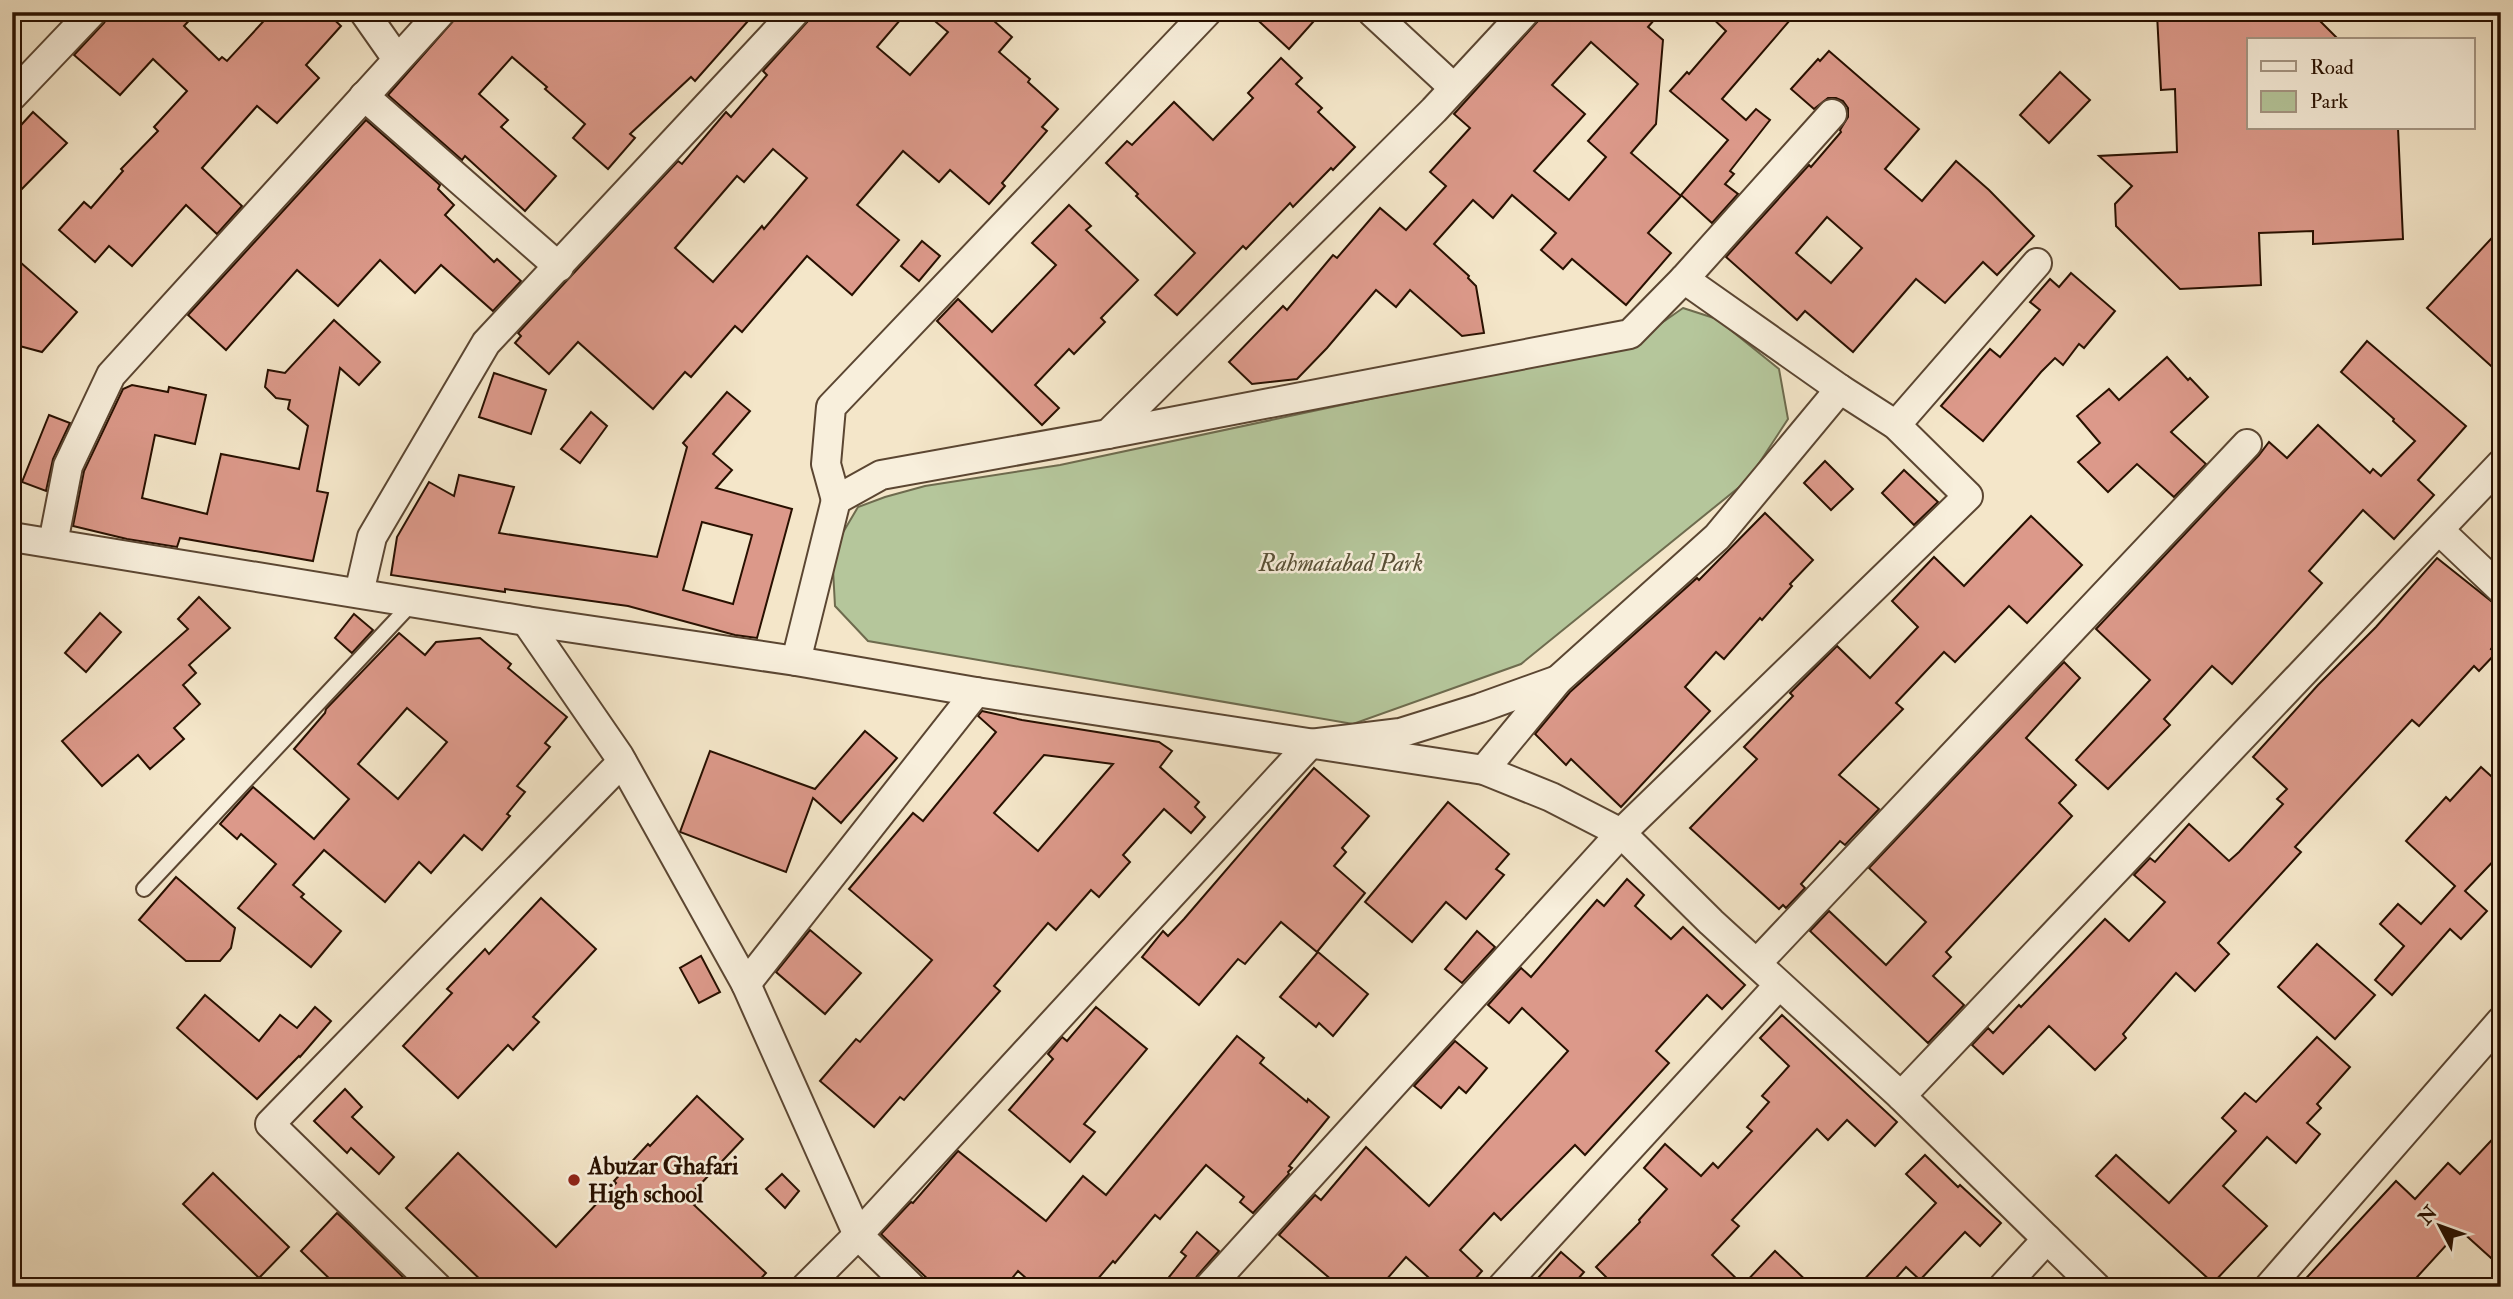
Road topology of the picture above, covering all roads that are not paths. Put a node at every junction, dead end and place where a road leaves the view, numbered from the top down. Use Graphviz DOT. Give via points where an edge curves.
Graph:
graph roads {
  1 [pos="92,12"];
  2 [pos="364,12"];
  3 [pos="441,12"];
  4 [pos="795,12"];
  5 [pos="1207,12"];
  6 [pos="1372,12"];
  7 [pos="1525,12"];
  8 [pos="397,59"];
  9 [pos="1454,88"];
  10 [pos="12,96"];
  11 [pos="363,96"];
  12 [pos="1832,114"];
  13 [pos="2037,263"];
  14 [pos="559,267"];
  15 [pos="1684,279"];
  16 [pos="1840,389"];
  17 [pos="1896,425"];
  18 [pos="1108,434"];
  19 [pos="2247,444"];
  20 [pos="2501,464"];
  21 [pos="836,500"];
  22 [pos="2440,531"];
  23 [pos="12,537"];
  24 [pos="53,543"];
  25 [pos="2501,589"];
  26 [pos="359,593"];
  27 [pos="413,602"];
  28 [pos="526,621"];
  29 [pos="796,661"];
  30 [pos="1558,680"];
  31 [pos="976,692"];
  32 [pos="1310,744"];
  33 [pos="622,762"];
  34 [pos="1484,771"];
  35 [pos="1621,833"];
  36 [pos="144,889"];
  37 [pos="1757,963"];
  38 [pos="746,984"];
  39 [pos="1779,985"];
  40 [pos="2501,1021"];
  41 [pos="1901,1096"];
  42 [pos="858,1235"];
  43 [pos="2047,1239"];
  44 [pos="437,1287"];
  45 [pos="806,1287"];
  46 [pos="911,1287"];
  47 [pos="1209,1287"];
  48 [pos="1502,1287"];
  49 [pos="2003,1287"];
  50 [pos="2096,1287"];
  51 [pos="2269,1287"];
  1 -- 10 [label="street"];
  2 -- 8 [label="street"];
  3 -- 8 [label="street"];
  4 -- 14 [label="street"];
  5 -- 21 [label="street" via="831,407 826,464"];
  6 -- 9 [label="street"];
  7 -- 9 [label="street"];
  8 -- 11 [label="street"];
  9 -- 18 [label="street"];
  11 -- 14 [label="street"];
  11 -- 24 [label="street" via="111,375 68,466"];
  12 -- 15 [label="street"];
  13 -- 17 [label="street"];
  14 -- 26 [label="street" via="486,343 372,537"];
  15 -- 16 [label="street"];
  15 -- 18 [label="street" via="1630,334"];
  16 -- 17 [label="street"];
  16 -- 30 [label="street" via="1717,537"];
  17 -- 35 [label="street" via="1968,496"];
  18 -- 21 [label="street" via="881,475"];
  19 -- 37 [label="street"];
  20 -- 22 [label="street"];
  21 -- 29 [label="street"];
  22 -- 25 [label="street"];
  22 -- 41 [label="street"];
  23 -- 24 [label="street"];
  24 -- 26 [label="street"];
  26 -- 27 [label="street"];
  27 -- 28 [label="street"];
  27 -- 36 [label="lane"];
  28 -- 29 [label="street"];
  28 -- 33 [label="street"];
  29 -- 31 [label="street"];
  30 -- 32 [label="street" via="1399,733"];
  30 -- 34 [label="street"];
  31 -- 32 [label="street"];
  31 -- 38 [label="street"];
  32 -- 34 [label="street"];
  32 -- 42 [label="street"];
  33 -- 38 [label="street"];
  33 -- 44 [label="street" via="270,1124"];
  34 -- 35 [label="street" via="1551,797"];
  35 -- 37 [label="street"];
  35 -- 47 [label="street"];
  37 -- 39 [label="street"];
  38 -- 42 [label="street"];
  39 -- 41 [label="street"];
  39 -- 48 [label="street"];
  40 -- 51 [label="street"];
  41 -- 43 [label="street"];
  42 -- 45 [label="street"];
  42 -- 46 [label="street"];
  43 -- 49 [label="street"];
  43 -- 50 [label="street"];
}
